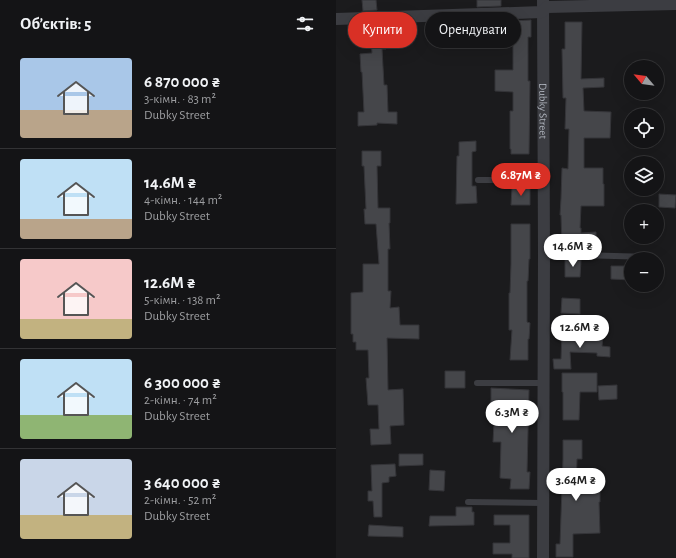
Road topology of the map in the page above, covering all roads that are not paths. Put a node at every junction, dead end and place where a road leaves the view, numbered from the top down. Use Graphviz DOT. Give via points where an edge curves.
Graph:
graph roads {
  1 [pos="676,4"];
  2 [pos="543,6"];
  3 [pos="336,19"];
  4 [pos="478,180"];
  5 [pos="544,180"];
  6 [pos="544,254"];
  7 [pos="624,256"];
  8 [pos="477,383"];
  9 [pos="544,383"];
  10 [pos="468,502"];
  11 [pos="544,503"];
  12 [pos="543,558"];
  1 -- 2 [label="street"];
  2 -- 3 [label="street"];
  2 -- 5 [label="street, Dubky Street"];
  4 -- 5 [label="lane"];
  5 -- 6 [label="street, Dubky Street"];
  6 -- 7 [label="lane"];
  6 -- 9 [label="street, Dubky Street"];
  8 -- 9 [label="lane"];
  9 -- 11 [label="street, Dubky Street"];
  10 -- 11 [label="lane"];
  11 -- 12 [label="street, Dubky Street"];
}
